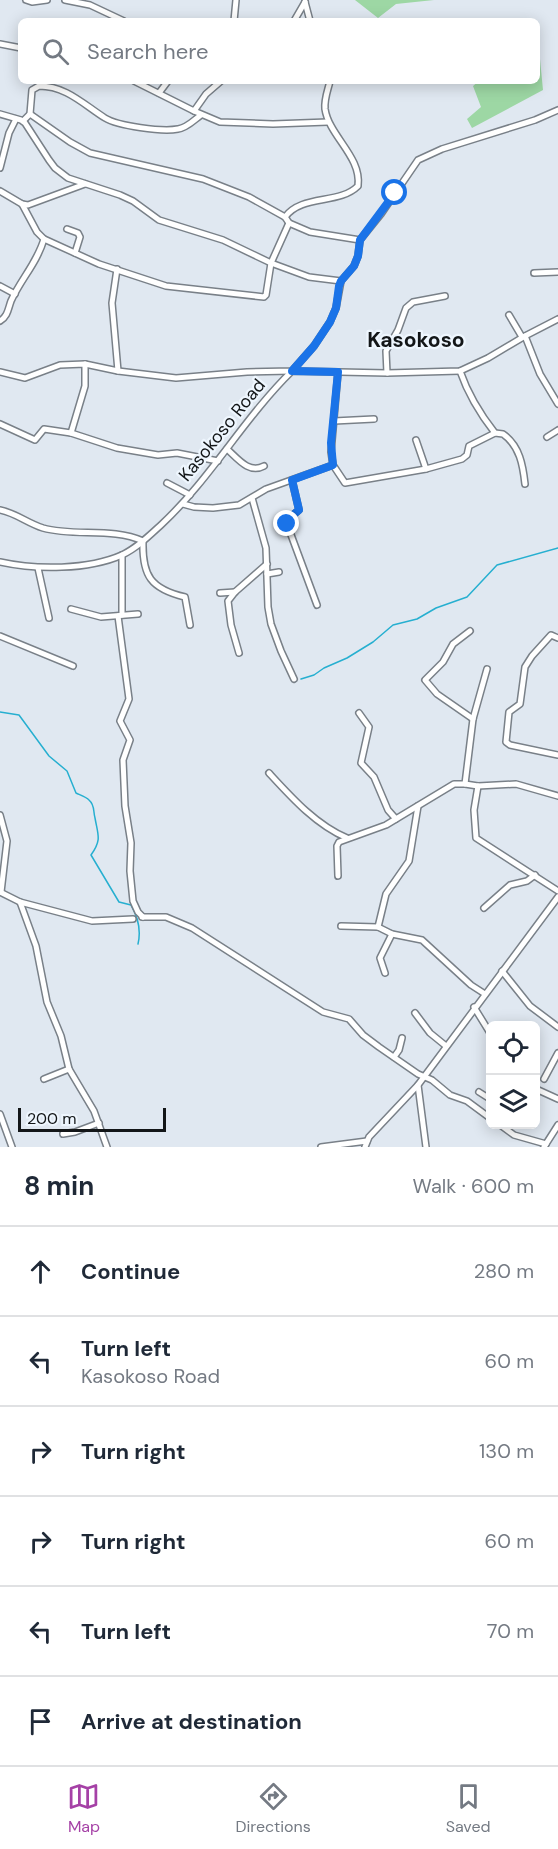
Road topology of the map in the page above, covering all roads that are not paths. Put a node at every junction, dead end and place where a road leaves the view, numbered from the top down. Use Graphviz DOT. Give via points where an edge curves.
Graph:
graph roads {
  1 [pos="26,0"];
  2 [pos="47,0"];
  3 [pos="65,0"];
  4 [pos="236,0"];
  5 [pos="305,1"];
  6 [pos="118,18"];
  7 [pos="234,18"];
  8 [pos="296,18"];
  9 [pos="309,18"];
  10 [pos="0,44"];
  11 [pos="18,47"];
  12 [pos="140,84"];
  13 [pos="166,84"];
  14 [pos="218,84"];
  15 [pos="329,84"];
  16 [pos="159,93"];
  17 [pos="558,110"];
  18 [pos="194,111"];
  19 [pos="0,114"];
  20 [pos="30,114"];
  21 [pos="201,115"];
  22 [pos="16,119"];
  23 [pos="23,121"];
  24 [pos="328,122"];
  25 [pos="0,168"];
  26 [pos="85,184"];
  27 [pos="0,190"];
  28 [pos="22,204"];
  29 [pos="285,216"];
  30 [pos="289,223"];
  31 [pos="68,229"];
  32 [pos="44,239"];
  33 [pos="360,240"];
  34 [pos="75,253"];
  35 [pos="271,263"];
  36 [pos="117,269"];
  37 [pos="558,272"];
  38 [pos="534,273"];
  39 [pos="341,281"];
  40 [pos="0,286"];
  41 [pos="15,294"];
  42 [pos="445,296"];
  43 [pos="509,315"];
  44 [pos="558,319"];
  45 [pos="0,321"];
  46 [pos="524,337"];
  47 [pos="85,364"];
  48 [pos="118,371"];
  49 [pos="292,371"];
  50 [pos="460,371"];
  51 [pos="0,372"];
  52 [pos="338,372"];
  53 [pos="387,373"];
  54 [pos="558,404"];
  55 [pos="374,419"];
  56 [pos="334,421"];
  57 [pos="0,424"];
  58 [pos="558,430"];
  59 [pos="495,433"];
  60 [pos="71,434"];
  61 [pos="547,437"];
  62 [pos="416,440"];
  63 [pos="227,449"];
  64 [pos="218,461"];
  65 [pos="333,465"];
  66 [pos="264,466"];
  67 [pos="426,469"];
  68 [pos="292,480"];
  69 [pos="167,483"];
  70 [pos="525,484"];
  71 [pos="190,495"];
  72 [pos="252,498"];
  73 [pos="183,504"];
  74 [pos="0,510"];
  75 [pos="143,541"];
  76 [pos="122,555"];
  77 [pos="0,562"];
  78 [pos="267,564"];
  79 [pos="38,568"];
  80 [pos="279,572"];
  81 [pos="267,574"];
  82 [pos="235,592"];
  83 [pos="220,593"];
  84 [pos="317,605"];
  85 [pos="71,609"];
  86 [pos="138,614"];
  87 [pos="120,616"];
  88 [pos="50,618"];
  89 [pos="190,625"];
  90 [pos="470,631"];
  91 [pos="0,636"];
  92 [pos="558,638"];
  93 [pos="239,653"];
  94 [pos="73,666"];
  95 [pos="487,669"];
  96 [pos="294,679"];
  97 [pos="359,713"];
  98 [pos="473,718"];
  99 [pos="558,755"];
  100 [pos="269,773"];
  101 [pos="465,783"];
  102 [pos="478,786"];
  103 [pos="558,796"];
  104 [pos="418,806"];
  105 [pos="0,815"];
  106 [pos="396,819"];
  107 [pos="347,838"];
  108 [pos="535,875"];
  109 [pos="338,876"];
  110 [pos="558,891"];
  111 [pos="1,892"];
  112 [pos="558,897"];
  113 [pos="20,902"];
  114 [pos="484,908"];
  115 [pos="133,919"];
  116 [pos="340,926"];
  117 [pos="378,927"];
  118 [pos="392,934"];
  119 [pos="502,971"];
  120 [pos="385,973"];
  121 [pos="485,994"];
  122 [pos="474,1007"];
  123 [pos="415,1013"];
  124 [pos="486,1027"];
  125 [pos="558,1027"];
  126 [pos="402,1038"];
  127 [pos="446,1046"];
  128 [pos="558,1053"];
  129 [pos="394,1057"];
  130 [pos="69,1069"];
  131 [pos="424,1076"];
  132 [pos="44,1079"];
  133 [pos="544,1080"];
  134 [pos="418,1085"];
  135 [pos="540,1091"];
  136 [pos="479,1092"];
  137 [pos="486,1096"];
  138 [pos="558,1099"];
  139 [pos="0,1114"];
  140 [pos="486,1115"];
  141 [pos="99,1123"];
  142 [pos="558,1125"];
  143 [pos="505,1129"];
  144 [pos="63,1134"];
  145 [pos="366,1144"];
  146 [pos="545,1146"];
  147 [pos="12,1147"];
  148 [pos="107,1147"];
  149 [pos="321,1147"];
  150 [pos="426,1147"];
  1 -- 2 [label="street"];
  3 -- 6 [label="street" via="90,5"];
  4 -- 7 [label="street"];
  5 -- 8 [label="street"];
  5 -- 9 [label="street"];
  10 -- 11 [label="street"];
  12 -- 16 [label="street"];
  13 -- 16 [label="street"];
  14 -- 18 [label="street"];
  15 -- 24 [label="street" via="325,99"];
  16 -- 18 [label="street"];
  17 -- 33 [label="street" via="442,148 418,160"];
  18 -- 21 [label="street"];
  19 -- 22 [label="street"];
  20 -- 21 [label="street" via="32,90 39,86 70,94 117,123 176,130"];
  20 -- 23 [label="street"];
  20 -- 29 [label="street" via="90,153 213,182"];
  21 -- 24 [label="street" via="220,122"];
  22 -- 23 [label="street"];
  22 -- 25 [label="street"];
  23 -- 26 [label="street" via="55,168"];
  24 -- 29 [label="street" via="357,171 358,186 351,192 299,206"];
  26 -- 28 [label="street" via="33,204"];
  26 -- 35 [label="street" via="128,199 159,220 223,240"];
  27 -- 28 [label="street"];
  28 -- 32 [label="street"];
  29 -- 30 [label="street"];
  30 -- 33 [label="street" via="316,234"];
  30 -- 35 [label="street"];
  31 -- 34 [label="street" via="80,237"];
  32 -- 34 [label="street"];
  32 -- 41 [label="street"];
  33 -- 39 [label="street" via="354,266"];
  34 -- 36 [label="street"];
  35 -- 36 [label="street" via="264,297 166,286"];
  35 -- 39 [label="street" via="309,277"];
  36 -- 48 [label="street" via="112,303"];
  37 -- 38 [label="street"];
  39 -- 49 [label="street, Kasokoso Road" via="330,322"];
  40 -- 41 [label="street"];
  41 -- 45 [label="street" via="7,316"];
  42 -- 53 [label="street" via="413,302 405,308 386,351"];
  43 -- 46 [label="street"];
  44 -- 46 [label="street"];
  46 -- 50 [label="street"];
  46 -- 54 [label="street"];
  47 -- 48 [label="street"];
  47 -- 51 [label="street" via="60,365 25,378"];
  47 -- 60 [label="street" via="83,394"];
  48 -- 49 [label="street" via="176,378"];
  49 -- 52 [label="street"];
  49 -- 63 [label="street, Kasokoso Road" via="264,399"];
  50 -- 53 [label="street"];
  50 -- 59 [label="street" via="477,408"];
  52 -- 53 [label="street"];
  52 -- 56 [label="street"];
  55 -- 56 [label="street"];
  56 -- 65 [label="street"];
  57 -- 60 [label="street" via="35,440 44,429"];
  58 -- 61 [label="street"];
  59 -- 67 [label="street" via="469,446 464,458"];
  59 -- 70 [label="street" via="503,434 514,445"];
  60 -- 64 [label="street" via="137,452 177,453"];
  62 -- 67 [label="street"];
  63 -- 64 [label="street, Kasokoso Road"];
  63 -- 66 [label="street" via="252,469"];
  64 -- 71 [label="street, Kasokoso Road"];
  65 -- 67 [label="street" via="346,483"];
  65 -- 68 [label="street"];
  68 -- 72 [label="street"];
  68 -- 84 [label="street" via="299,510 287,524"];
  69 -- 71 [label="street"];
  71 -- 73 [label="street, Kasokoso Road"];
  72 -- 73 [label="street" via="226,507"];
  72 -- 78 [label="street"];
  73 -- 75 [label="street, Kasokoso Road"];
  74 -- 75 [label="street" via="42,528 119,534"];
  75 -- 76 [label="street, Kasokoso Road"];
  75 -- 89 [label="street" via="144,567 162,590 185,597"];
  76 -- 79 [label="street, Kasokoso Road" via="97,562"];
  76 -- 87 [label="street"];
  77 -- 79 [label="street, Kasokoso Road"];
  78 -- 81 [label="street"];
  78 -- 82 [label="street"];
  79 -- 88 [label="street"];
  80 -- 81 [label="street"];
  81 -- 96 [label="street" via="271,624"];
  82 -- 83 [label="street"];
  82 -- 93 [label="street" via="228,601"];
  85 -- 87 [label="street" via="101,617"];
  86 -- 87 [label="street"];
  87 -- 129 [label="street" via="129,699 120,723 130,740 122,763 131,849 130,879 138,912 142,917 166,917 181,922 323,1012 349,1019 363,1035"];
  90 -- 98 [label="street" via="453,644 443,662 425,680 437,694"];
  91 -- 94 [label="street"];
  92 -- 99 [label="street" via="551,635 528,662 520,704 509,711 506,742"];
  95 -- 98 [label="street"];
  97 -- 106 [label="street" via="369,727 361,763 374,777"];
  98 -- 101 [label="street"];
  100 -- 107 [label="street" via="320,821"];
  101 -- 102 [label="street"];
  101 -- 104 [label="street" via="448,787"];
  102 -- 103 [label="street" via="516,784"];
  102 -- 108 [label="street" via="474,810 476,838"];
  104 -- 106 [label="street"];
  104 -- 117 [label="street" via="410,861 386,894"];
  105 -- 111 [label="street" via="7,841"];
  106 -- 107 [label="street"];
  107 -- 109 [label="street" via="338,844"];
  108 -- 110 [label="street"];
  108 -- 114 [label="street" via="510,885"];
  111 -- 113 [label="street"];
  112 -- 119 [label="street"];
  113 -- 115 [label="street" via="92,921"];
  113 -- 130 [label="street"];
  116 -- 117 [label="street"];
  117 -- 118 [label="street"];
  118 -- 120 [label="street" via="380,958"];
  118 -- 121 [label="street" via="422,940"];
  119 -- 121 [label="street"];
  119 -- 125 [label="street" via="530,1006"];
  121 -- 122 [label="street"];
  122 -- 124 [label="street"];
  122 -- 127 [label="street"];
  123 -- 127 [label="street"];
  126 -- 129 [label="street"];
  127 -- 131 [label="street"];
  128 -- 133 [label="street"];
  129 -- 131 [label="street"];
  130 -- 132 [label="street"];
  130 -- 141 [label="street"];
  131 -- 134 [label="street"];
  131 -- 140 [label="street"];
  134 -- 145 [label="street"];
  134 -- 150 [label="street"];
  135 -- 138 [label="street"];
  136 -- 137 [label="street"];
  139 -- 147 [label="street"];
  141 -- 144 [label="street"];
  141 -- 148 [label="street"];
  142 -- 146 [label="street"];
  143 -- 146 [label="street"];
  145 -- 149 [label="street"];
}
